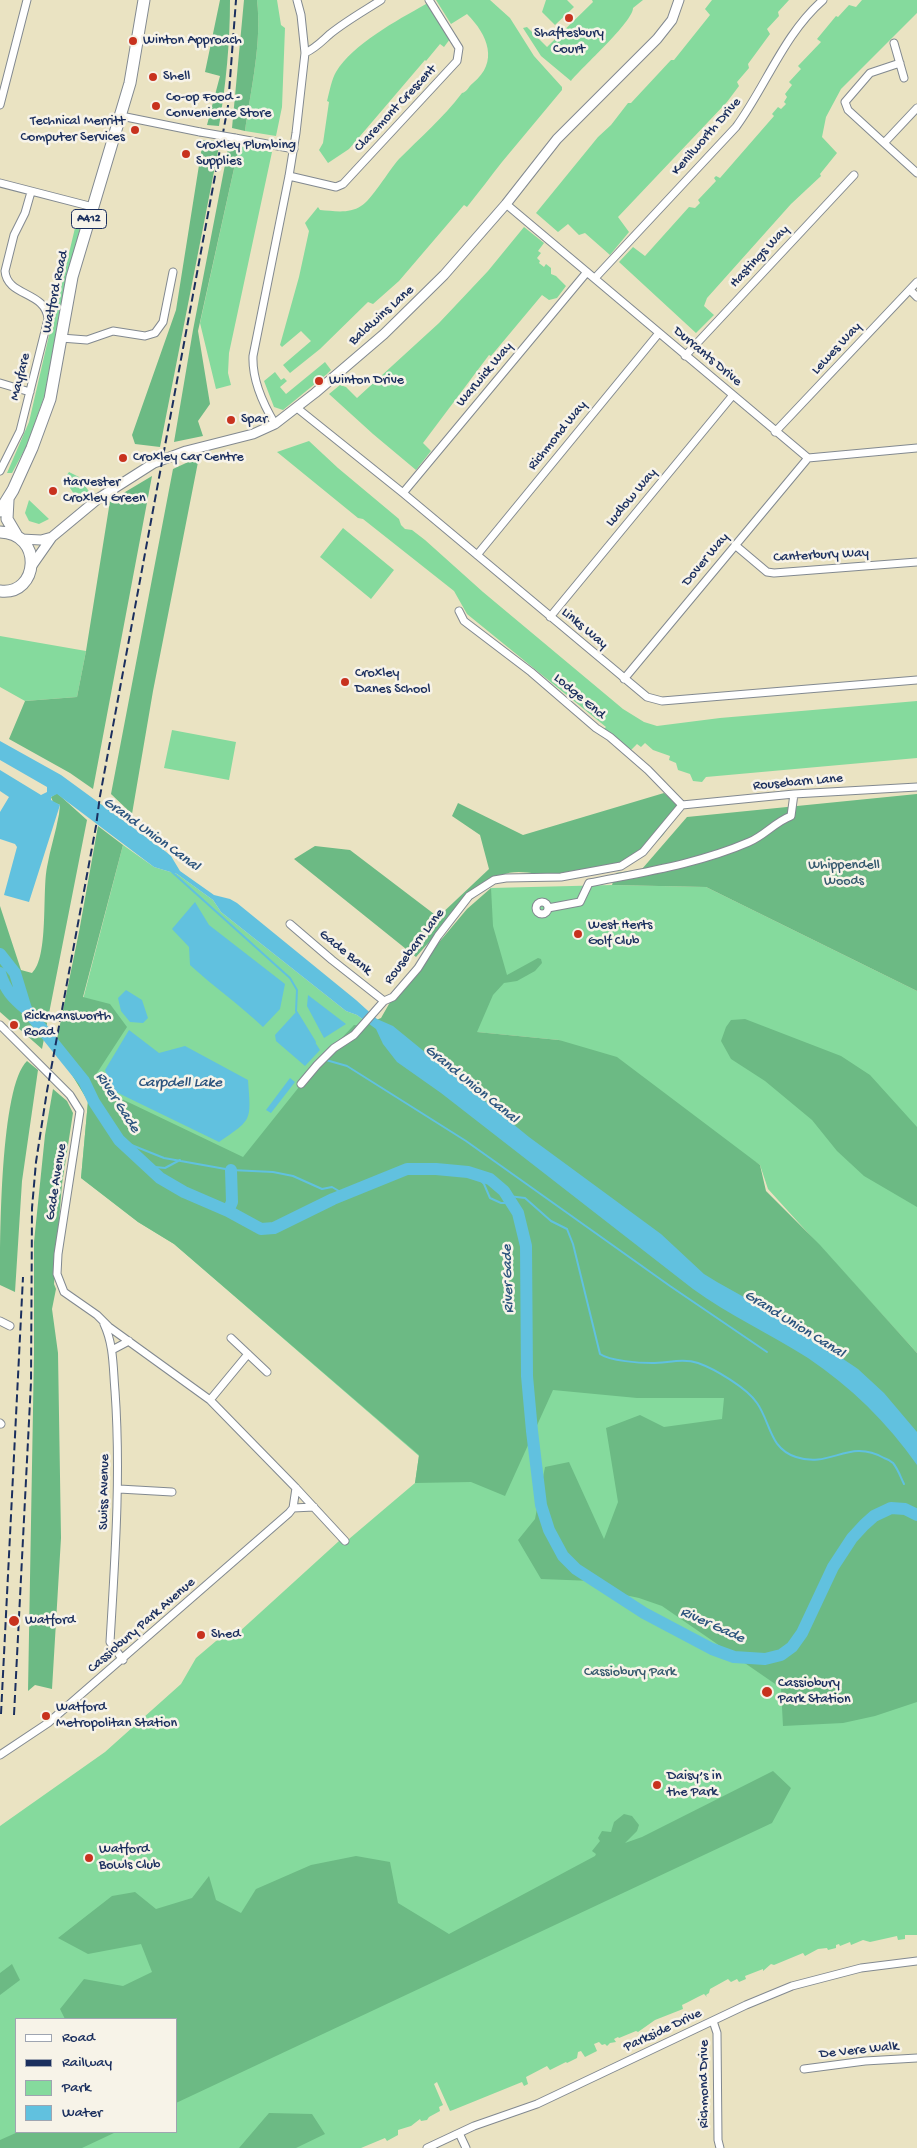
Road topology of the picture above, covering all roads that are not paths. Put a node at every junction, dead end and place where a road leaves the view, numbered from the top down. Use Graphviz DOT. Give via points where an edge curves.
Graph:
graph roads {
  1 [pos="27,0"];
  2 [pos="144,0"];
  3 [pos="297,0"];
  4 [pos="381,0"];
  5 [pos="429,0"];
  6 [pos="679,0"];
  7 [pos="823,0"];
  8 [pos="894,43"];
  9 [pos="305,53"];
  10 [pos="900,63"];
  11 [pos="904,78"];
  12 [pos="0,106"];
  13 [pos="917,108"];
  14 [pos="121,116"];
  15 [pos="884,143"];
  16 [pos="294,149"];
  17 [pos="917,173"];
  18 [pos="854,175"];
  19 [pos="289,176"];
  20 [pos="0,183"];
  21 [pos="31,192"];
  22 [pos="506,204"];
  23 [pos="93,207"];
  24 [pos="173,272"];
  25 [pos="587,272"];
  26 [pos="595,278"];
  27 [pos="917,282"];
  28 [pos="910,290"];
  29 [pos="917,297"];
  30 [pos="659,334"];
  31 [pos="61,338"];
  32 [pos="685,356"];
  33 [pos="0,383"];
  34 [pos="30,392"];
  35 [pos="733,395"];
  36 [pos="297,408"];
  37 [pos="275,424"];
  38 [pos="776,432"];
  39 [pos="917,448"];
  40 [pos="808,458"];
  41 [pos="0,471"];
  42 [pos="403,493"];
  43 [pos="8,500"];
  44 [pos="0,512"];
  45 [pos="0,532"];
  46 [pos="19,537"];
  47 [pos="52,537"];
  48 [pos="736,545"];
  49 [pos="477,555"];
  50 [pos="917,562"];
  51 [pos="31,567"];
  52 [pos="2,594"];
  53 [pos="459,611"];
  54 [pos="550,617"];
  55 [pos="624,679"];
  56 [pos="917,680"];
  57 [pos="917,787"];
  58 [pos="794,794"];
  59 [pos="682,805"];
  60 [pos="548,908"];
  61 [pos="290,924"];
  62 [pos="384,1001"];
  63 [pos="0,1025"];
  64 [pos="301,1084"];
  65 [pos="0,1322"];
  66 [pos="103,1322"];
  67 [pos="10,1326"];
  68 [pos="231,1338"];
  69 [pos="128,1341"];
  70 [pos="112,1350"];
  71 [pos="248,1354"];
  72 [pos="267,1372"];
  73 [pos="210,1400"];
  74 [pos="296,1488"];
  75 [pos="119,1489"];
  76 [pos="172,1492"];
  77 [pos="314,1507"];
  78 [pos="293,1508"];
  79 [pos="345,1541"];
  80 [pos="123,1660"];
  81 [pos="0,1755"];
  82 [pos="917,1961"];
  83 [pos="713,2021"];
  84 [pos="917,2058"];
  85 [pos="804,2069"];
  86 [pos="459,2133"];
  87 [pos="427,2148"];
  88 [pos="466,2148"];
  89 [pos="720,2148"];
  1 -- 12 [label="street"];
  2 -- 14 [label="main road, Watford Road / A412" via="135,61"];
  3 -- 9 [label="street"];
  4 -- 9 [label="street" via="330,34 318,47"];
  5 -- 19 [label="street, Claremont Crescent" via="459,48 457,61 343,184 336,187"];
  6 -- 22 [label="street, Baldwins Lane" via="672,20 657,39 557,139"];
  7 -- 26 [label="street, Kenilworth Drive" via="782,50 754,102 736,127"];
  8 -- 10 [label="street"];
  9 -- 16 [label="street"];
  10 -- 11 [label="street"];
  10 -- 15 [label="street" via="870,74 845,102 848,110"];
  13 -- 15 [label="street"];
  14 -- 16 [label="street, bridge"];
  14 -- 23 [label="main road, Watford Road / A412"];
  15 -- 17 [label="street"];
  16 -- 19 [label="street"];
  18 -- 32 [label="street, Hastings Way"];
  19 -- 37 [label="street" via="252,356 254,373"];
  20 -- 21 [label="street"];
  21 -- 23 [label="street"];
  21 -- 34 [label="street, Mayfare" via="26,213 14,234 5,271 10,284 36,298 47,312"];
  22 -- 25 [label="street, Durrants Drive"];
  22 -- 36 [label="street, Baldwins Lane" via="418,302"];
  23 -- 31 [label="main road, Watford Road / A412" via="72,277"];
  24 -- 31 [label="street" via="164,322 155,333 145,336 113,331 87,340"];
  25 -- 26 [label="street, Durrants Drive"];
  25 -- 42 [label="street, Warwick Way"];
  26 -- 30 [label="street, Durrants Drive"];
  27 -- 28 [label="street, Lewes Way"];
  28 -- 29 [label="street"];
  28 -- 38 [label="street, Lewes Way"];
  30 -- 32 [label="street, Durrants Drive"];
  30 -- 49 [label="street, Richmond Way"];
  31 -- 43 [label="main road, Watford Road / A412" via="46,412"];
  32 -- 35 [label="street, Durrants Drive"];
  33 -- 34 [label="street"];
  34 -- 41 [label="street, Mayfare" via="20,430"];
  35 -- 38 [label="street, Durrants Drive"];
  35 -- 54 [label="street, Ludlow Way"];
  36 -- 37 [label="street, Baldwins Lane"];
  36 -- 42 [label="street, Links Way"];
  37 -- 47 [label="street, Baldwins Lane" via="246,437 186,451 154,463 99,498"];
  38 -- 40 [label="street, Durrants Drive"];
  39 -- 40 [label="street"];
  40 -- 48 [label="street, Dover Way"];
  42 -- 49 [label="street, Links Way"];
  43 -- 44 [label="main road, Watford Road / A412"];
  43 -- 46 [label="main road" via="7,518"];
  45 -- 46 [label="main road"];
  46 -- 47 [label="street" via="40,540"];
  46 -- 51 [label="main road" via="30,551"];
  47 -- 51 [label="street, Baldwins Lane"];
  48 -- 50 [label="street, Canterbury Way" via="767,572 774,573"];
  48 -- 55 [label="street, Dover Way"];
  49 -- 54 [label="street, Links Way"];
  51 -- 52 [label="main road" via="21,585"];
  53 -- 59 [label="street, Lodge End" via="464,622 531,672 648,770"];
  54 -- 55 [label="street, Links Way"];
  55 -- 56 [label="street, Links Way" via="647,697 662,701"];
  57 -- 58 [label="street, Rousebarn Lane"];
  58 -- 59 [label="street, Rousebarn Lane"];
  58 -- 60 [label="street" via="791,816 752,841 680,865 589,883 580,902"];
  59 -- 62 [label="street, Rousebarn Lane" via="643,852 621,866 561,877 494,880 469,896 418,968 393,997"];
  61 -- 62 [label="street, Gade Bank"];
  62 -- 64 [label="street, Rousebarn Lane" via="354,1035 334,1048"];
  63 -- 66 [label="street, Gade Avenue" via="70,1094 79,1107 81,1114 57,1274 64,1292"];
  65 -- 67 [label="street"];
  66 -- 69 [label="street, Gade Avenue"];
  66 -- 70 [label="street, Swiss Avenue"];
  68 -- 71 [label="street"];
  69 -- 70 [label="street"];
  69 -- 73 [label="street, Gade Avenue"];
  70 -- 75 [label="street, Swiss Avenue"];
  71 -- 72 [label="street"];
  71 -- 73 [label="street"];
  73 -- 74 [label="street, Gade Avenue"];
  74 -- 77 [label="street, Gade Avenue"];
  74 -- 78 [label="street"];
  75 -- 76 [label="street"];
  75 -- 80 [label="street, Swiss Avenue" via="110,1642"];
  77 -- 78 [label="street"];
  77 -- 79 [label="street, Gade Avenue"];
  78 -- 80 [label="street, Cassiobury Park Avenue"];
  80 -- 81 [label="street, Cassiobury Park Avenue" via="48,1723"];
  82 -- 83 [label="street, Parkside Drive" via="861,1968 812,1979"];
  83 -- 86 [label="street, Parkside Drive" via="523,2111 489,2120"];
  83 -- 89 [label="street, Richmond Drive" via="717,2033"];
  84 -- 85 [label="street, De Vere Walk"];
  86 -- 87 [label="street, Parkside Drive"];
  86 -- 88 [label="street"];
}
